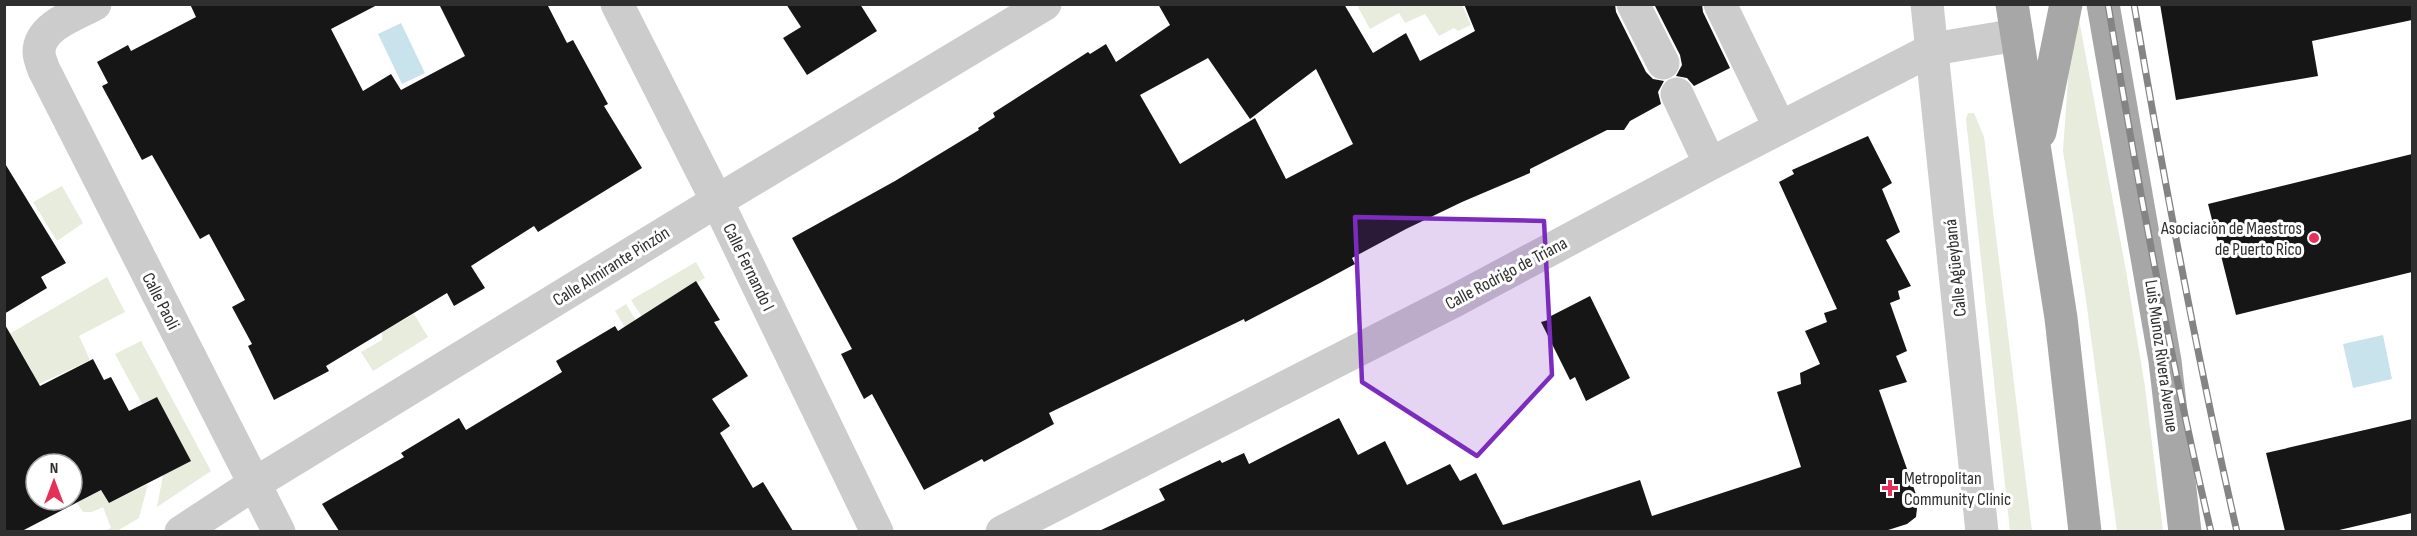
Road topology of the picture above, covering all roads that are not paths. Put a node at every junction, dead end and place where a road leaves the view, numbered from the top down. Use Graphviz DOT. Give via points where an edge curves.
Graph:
graph roads {
  1 [pos="95,4"];
  2 [pos="617,4"];
  3 [pos="1045,4"];
  4 [pos="1633,4"];
  5 [pos="1720,4"];
  6 [pos="1927,4"];
  7 [pos="2066,4"];
  8 [pos="2103,4"];
  9 [pos="2014,20"];
  10 [pos="1933,49"];
  11 [pos="1663,63"];
  12 [pos="1677,94"];
  13 [pos="1780,128"];
  14 [pos="2036,153"];
  15 [pos="1710,164"];
  16 [pos="717,201"];
  17 [pos="254,484"];
  18 [pos="181,531"];
  19 [pos="279,531"];
  20 [pos="877,531"];
  21 [pos="1002,531"];
  22 [pos="1982,531"];
  23 [pos="2085,531"];
  24 [pos="2185,531"];
  1 -- 17 [label="street, Calle Paoli" via="45,35 38,51 44,70"];
  2 -- 16 [label="street, Calle Fernando I"];
  3 -- 16 [label="street, Calle Almirante Pinzón"];
  4 -- 11 [label="street"];
  5 -- 13 [label="street"];
  6 -- 10 [label="street, Calle Agüeybaná"];
  7 -- 14 [label="main road"];
  8 -- 24 [label="main road, Luis Munoz Rivera Avenue" via="2165,361"];
  9 -- 10 [label="street, Calle Rodrigo de Triana"];
  9 -- 14 [label="main road"];
  10 -- 13 [label="street, Calle Rodrigo de Triana"];
  10 -- 22 [label="street, Calle Agüeybaná"];
  12 -- 15 [label="street"];
  13 -- 15 [label="street, Calle Rodrigo de Triana"];
  14 -- 23 [label="main road" via="2061,318"];
  15 -- 21 [label="street, Calle Rodrigo de Triana" via="1456,300"];
  16 -- 17 [label="street, Calle Almirante Pinzón"];
  16 -- 20 [label="street, Calle Fernando I"];
  17 -- 18 [label="street, Calle Almirante Pinzón"];
  17 -- 19 [label="street, Calle Paoli"];
}
